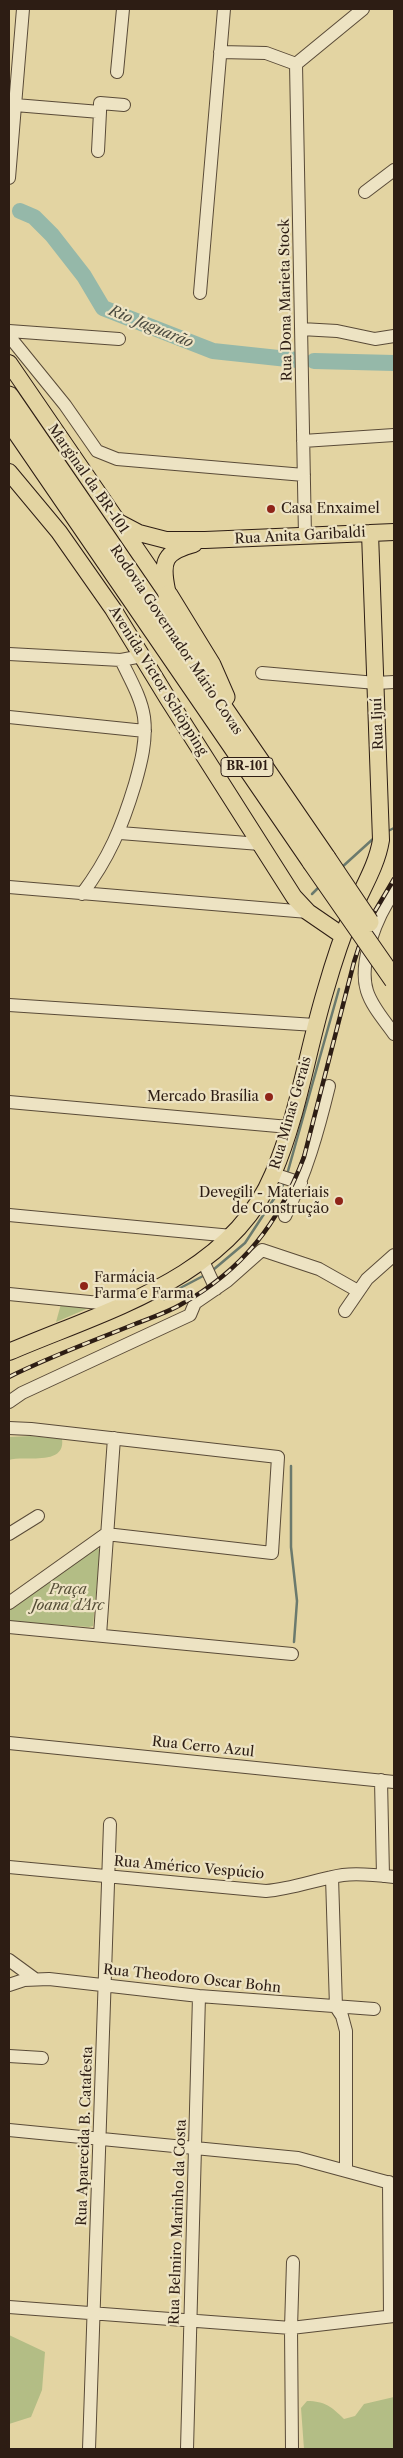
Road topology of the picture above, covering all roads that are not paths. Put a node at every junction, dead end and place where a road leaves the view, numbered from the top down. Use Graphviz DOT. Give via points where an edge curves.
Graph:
graph roads {
  1 [pos="23,9"];
  2 [pos="123,9"];
  3 [pos="224,9"];
  4 [pos="363,9"];
  5 [pos="220,52"];
  6 [pos="296,64"];
  7 [pos="117,72"];
  8 [pos="15,105"];
  9 [pos="124,105"];
  10 [pos="100,112"];
  11 [pos="98,151"];
  12 [pos="394,170"];
  13 [pos="9,178"];
  14 [pos="365,192"];
  15 [pos="200,293"];
  16 [pos="301,329"];
  17 [pos="9,331"];
  18 [pos="9,336"];
  19 [pos="394,336"];
  20 [pos="119,339"];
  21 [pos="9,363"];
  22 [pos="9,396"];
  23 [pos="9,420"];
  24 [pos="394,435"];
  25 [pos="303,441"];
  26 [pos="9,472"];
  27 [pos="304,475"];
  28 [pos="118,522"];
  29 [pos="394,532"];
  30 [pos="370,533"];
  31 [pos="305,536"];
  32 [pos="206,540"];
  33 [pos="168,595"];
  34 [pos="9,654"];
  35 [pos="142,656"];
  36 [pos="122,660"];
  37 [pos="262,673"];
  38 [pos="394,682"];
  39 [pos="376,683"];
  40 [pos="9,717"];
  41 [pos="145,730"];
  42 [pos="245,741"];
  43 [pos="120,833"];
  44 [pos="260,844"];
  45 [pos="319,860"];
  46 [pos="9,888"];
  47 [pos="394,892"];
  48 [pos="82,894"];
  49 [pos="353,910"];
  50 [pos="308,912"];
  51 [pos="343,936"];
  52 [pos="394,958"];
  53 [pos="394,980"];
  54 [pos="9,1005"];
  55 [pos="315,1025"];
  56 [pos="394,1034"];
  57 [pos="329,1086"];
  58 [pos="9,1102"];
  59 [pos="289,1127"];
  60 [pos="273,1174"];
  61 [pos="301,1183"];
  62 [pos="9,1215"];
  63 [pos="286,1216"];
  64 [pos="232,1236"];
  65 [pos="394,1255"];
  66 [pos="203,1261"];
  67 [pos="216,1289"];
  68 [pos="358,1291"];
  69 [pos="9,1294"];
  70 [pos="120,1305"];
  71 [pos="345,1311"];
  72 [pos="9,1352"];
  73 [pos="9,1402"];
  74 [pos="11,1426"];
  75 [pos="114,1438"];
  76 [pos="38,1516"];
  77 [pos="9,1534"];
  78 [pos="107,1534"];
  79 [pos="9,1603"];
  80 [pos="9,1627"];
  81 [pos="100,1635"];
  82 [pos="292,1654"];
  83 [pos="9,1743"];
  84 [pos="381,1780"];
  85 [pos="394,1782"];
  86 [pos="110,1824"];
  87 [pos="9,1867"];
  88 [pos="108,1876"];
  89 [pos="388,1876"];
  90 [pos="332,1877"];
  91 [pos="9,1960"];
  92 [pos="35,1979"];
  93 [pos="9,1985"];
  94 [pos="105,1985"];
  95 [pos="199,1996"];
  96 [pos="336,2007"];
  97 [pos="374,2009"];
  98 [pos="9,2056"];
  99 [pos="42,2058"];
  100 [pos="9,2130"];
  101 [pos="100,2139"];
  102 [pos="195,2148"];
  103 [pos="346,2171"];
  104 [pos="392,2183"];
  105 [pos="293,2262"];
  106 [pos="9,2307"];
  107 [pos="94,2314"];
  108 [pos="392,2316"];
  109 [pos="190,2321"];
  110 [pos="291,2328"];
  111 [pos="89,2449"];
  112 [pos="187,2449"];
  113 [pos="292,2449"];
  1 -- 8 [label="street"];
  2 -- 7 [label="street"];
  3 -- 5 [label="street"];
  4 -- 6 [label="street"];
  5 -- 6 [label="street" via="266,53"];
  5 -- 15 [label="street"];
  6 -- 16 [label="street, Rua Dona Marieta Stock"];
  8 -- 10 [label="street"];
  8 -- 13 [label="street"];
  9 -- 10 [label="street" via="100,103"];
  10 -- 11 [label="street"];
  12 -- 14 [label="street"];
  16 -- 19 [label="street" via="337,331 375,339"];
  16 -- 25 [label="street, Rua Dona Marieta Stock"];
  17 -- 20 [label="street"];
  18 -- 27 [label="street" via="65,405 91,444 104,455 118,459"];
  21 -- 28 [label="main road, Marginal da BR-101"];
  22 -- 42 [label="highway, Rodovia Governador Mário Covas / BR-101"];
  23 -- 45 [label="highway, Rodovia Governador Mário Covas / BR-101"];
  24 -- 25 [label="street"];
  25 -- 27 [label="street, Rua Dona Marieta Stock"];
  26 -- 35 [label="main road, Avenida Victor Schöpping" via="76,555"];
  27 -- 31 [label="street, Rua Dona Marieta Stock"];
  28 -- 32 [label="main road, Rua Anita Garibaldi" via="152,538"];
  28 -- 33 [label="main road, Marginal da BR-101"];
  29 -- 30 [label="main road, Rua Anita Garibaldi"];
  30 -- 31 [label="main road, Rua Anita Garibaldi"];
  30 -- 39 [label="main road, Rua Ijuí"];
  31 -- 32 [label="main road, Rua Anita Garibaldi"];
  32 -- 33 [label="main road, Rua Anita Garibaldi" via="176,548 168,556 164,573"];
  33 -- 42 [label="highway" via="211,665"];
  34 -- 36 [label="street"];
  35 -- 36 [label="street"];
  35 -- 44 [label="main road, Avenida Victor Schöpping"];
  36 -- 41 [label="street" via="140,702"];
  37 -- 39 [label="street"];
  38 -- 39 [label="street"];
  39 -- 49 [label="main road, Rua Ijuí" via="381,840"];
  40 -- 41 [label="street"];
  41 -- 43 [label="street" via="142,756"];
  42 -- 45 [label="highway, Rodovia Governador Mário Covas / BR-101"];
  43 -- 44 [label="street"];
  43 -- 48 [label="street" via="100,870"];
  44 -- 50 [label="main road, Avenida Victor Schöpping" via="294,897"];
  45 -- 52 [label="highway, Rodovia Governador Mário Covas / BR-101, bridge"];
  45 -- 53 [label="highway, Rodovia Governador Mário Covas / BR-101, bridge"];
  46 -- 48 [label="street"];
  47 -- 56 [label="street" via="380,915 366,962 367,992"];
  48 -- 50 [label="street"];
  49 -- 51 [label="main road, Rua Minas Gerais"];
  50 -- 51 [label="main road, Avenida Victor Schöpping"];
  51 -- 55 [label="main road, Rua Minas Gerais"];
  54 -- 55 [label="street"];
  55 -- 59 [label="main road, Rua Minas Gerais"];
  57 -- 61 [label="street"];
  58 -- 59 [label="street"];
  59 -- 60 [label="main road, Rua Minas Gerais"];
  60 -- 61 [label="street"];
  60 -- 64 [label="main road, Rua Minas Gerais" via="255,1207"];
  61 -- 63 [label="street"];
  62 -- 64 [label="street"];
  64 -- 66 [label="main road, Rua Minas Gerais"];
  65 -- 68 [label="street" via="373,1272"];
  66 -- 67 [label="street"];
  66 -- 70 [label="main road, Rua Minas Gerais" via="161,1287"];
  67 -- 68 [label="street" via="262,1250 319,1269"];
  67 -- 73 [label="street" via="195,1303 190,1315"];
  68 -- 71 [label="street"];
  69 -- 70 [label="street"];
  70 -- 72 [label="main road, Rua Minas Gerais"];
  74 -- 75 [label="street"];
  75 -- 78 [label="street"];
  75 -- 78 [label="street" via="278,1457 272,1553"];
  76 -- 77 [label="street"];
  78 -- 79 [label="street"];
  78 -- 81 [label="street"];
  80 -- 81 [label="street"];
  81 -- 82 [label="street"];
  83 -- 84 [label="street, Rua Cerro Azul"];
  84 -- 85 [label="street, Rua Cerro Azul"];
  84 -- 89 [label="street"];
  86 -- 88 [label="street, Rua Aparecida B. Catafesta"];
  87 -- 88 [label="street, Rua Américo Vespúcio"];
  88 -- 90 [label="street, Rua Américo Vespúcio" via="266,1891"];
  88 -- 94 [label="street, Rua Aparecida B. Catafesta"];
  89 -- 90 [label="street, Rua Américo Vespúcio" via="356,1874"];
  90 -- 96 [label="street"];
  91 -- 92 [label="street"];
  92 -- 93 [label="street, Rua Theodoro Oscar Bohn"];
  92 -- 94 [label="street, Rua Theodoro Oscar Bohn"];
  94 -- 95 [label="street, Rua Theodoro Oscar Bohn"];
  94 -- 101 [label="street, Rua Aparecida B. Catafesta"];
  95 -- 96 [label="street, Rua Theodoro Oscar Bohn"];
  95 -- 102 [label="street, Rua Belmiro Marinho da Costa"];
  96 -- 97 [label="street, Rua Theodoro Oscar Bohn"];
  96 -- 103 [label="street" via="346,2031"];
  98 -- 99 [label="street"];
  100 -- 101 [label="street"];
  101 -- 102 [label="street"];
  101 -- 107 [label="street, Rua Aparecida B. Catafesta"];
  102 -- 103 [label="street" via="298,2158"];
  102 -- 109 [label="street, Rua Belmiro Marinho da Costa"];
  103 -- 104 [label="street"];
  104 -- 108 [label="street"];
  105 -- 110 [label="street"];
  106 -- 107 [label="street"];
  107 -- 109 [label="street"];
  107 -- 111 [label="street, Rua Aparecida B. Catafesta"];
  108 -- 110 [label="street"];
  109 -- 110 [label="street"];
  109 -- 112 [label="street, Rua Belmiro Marinho da Costa"];
  110 -- 113 [label="street"];
}
